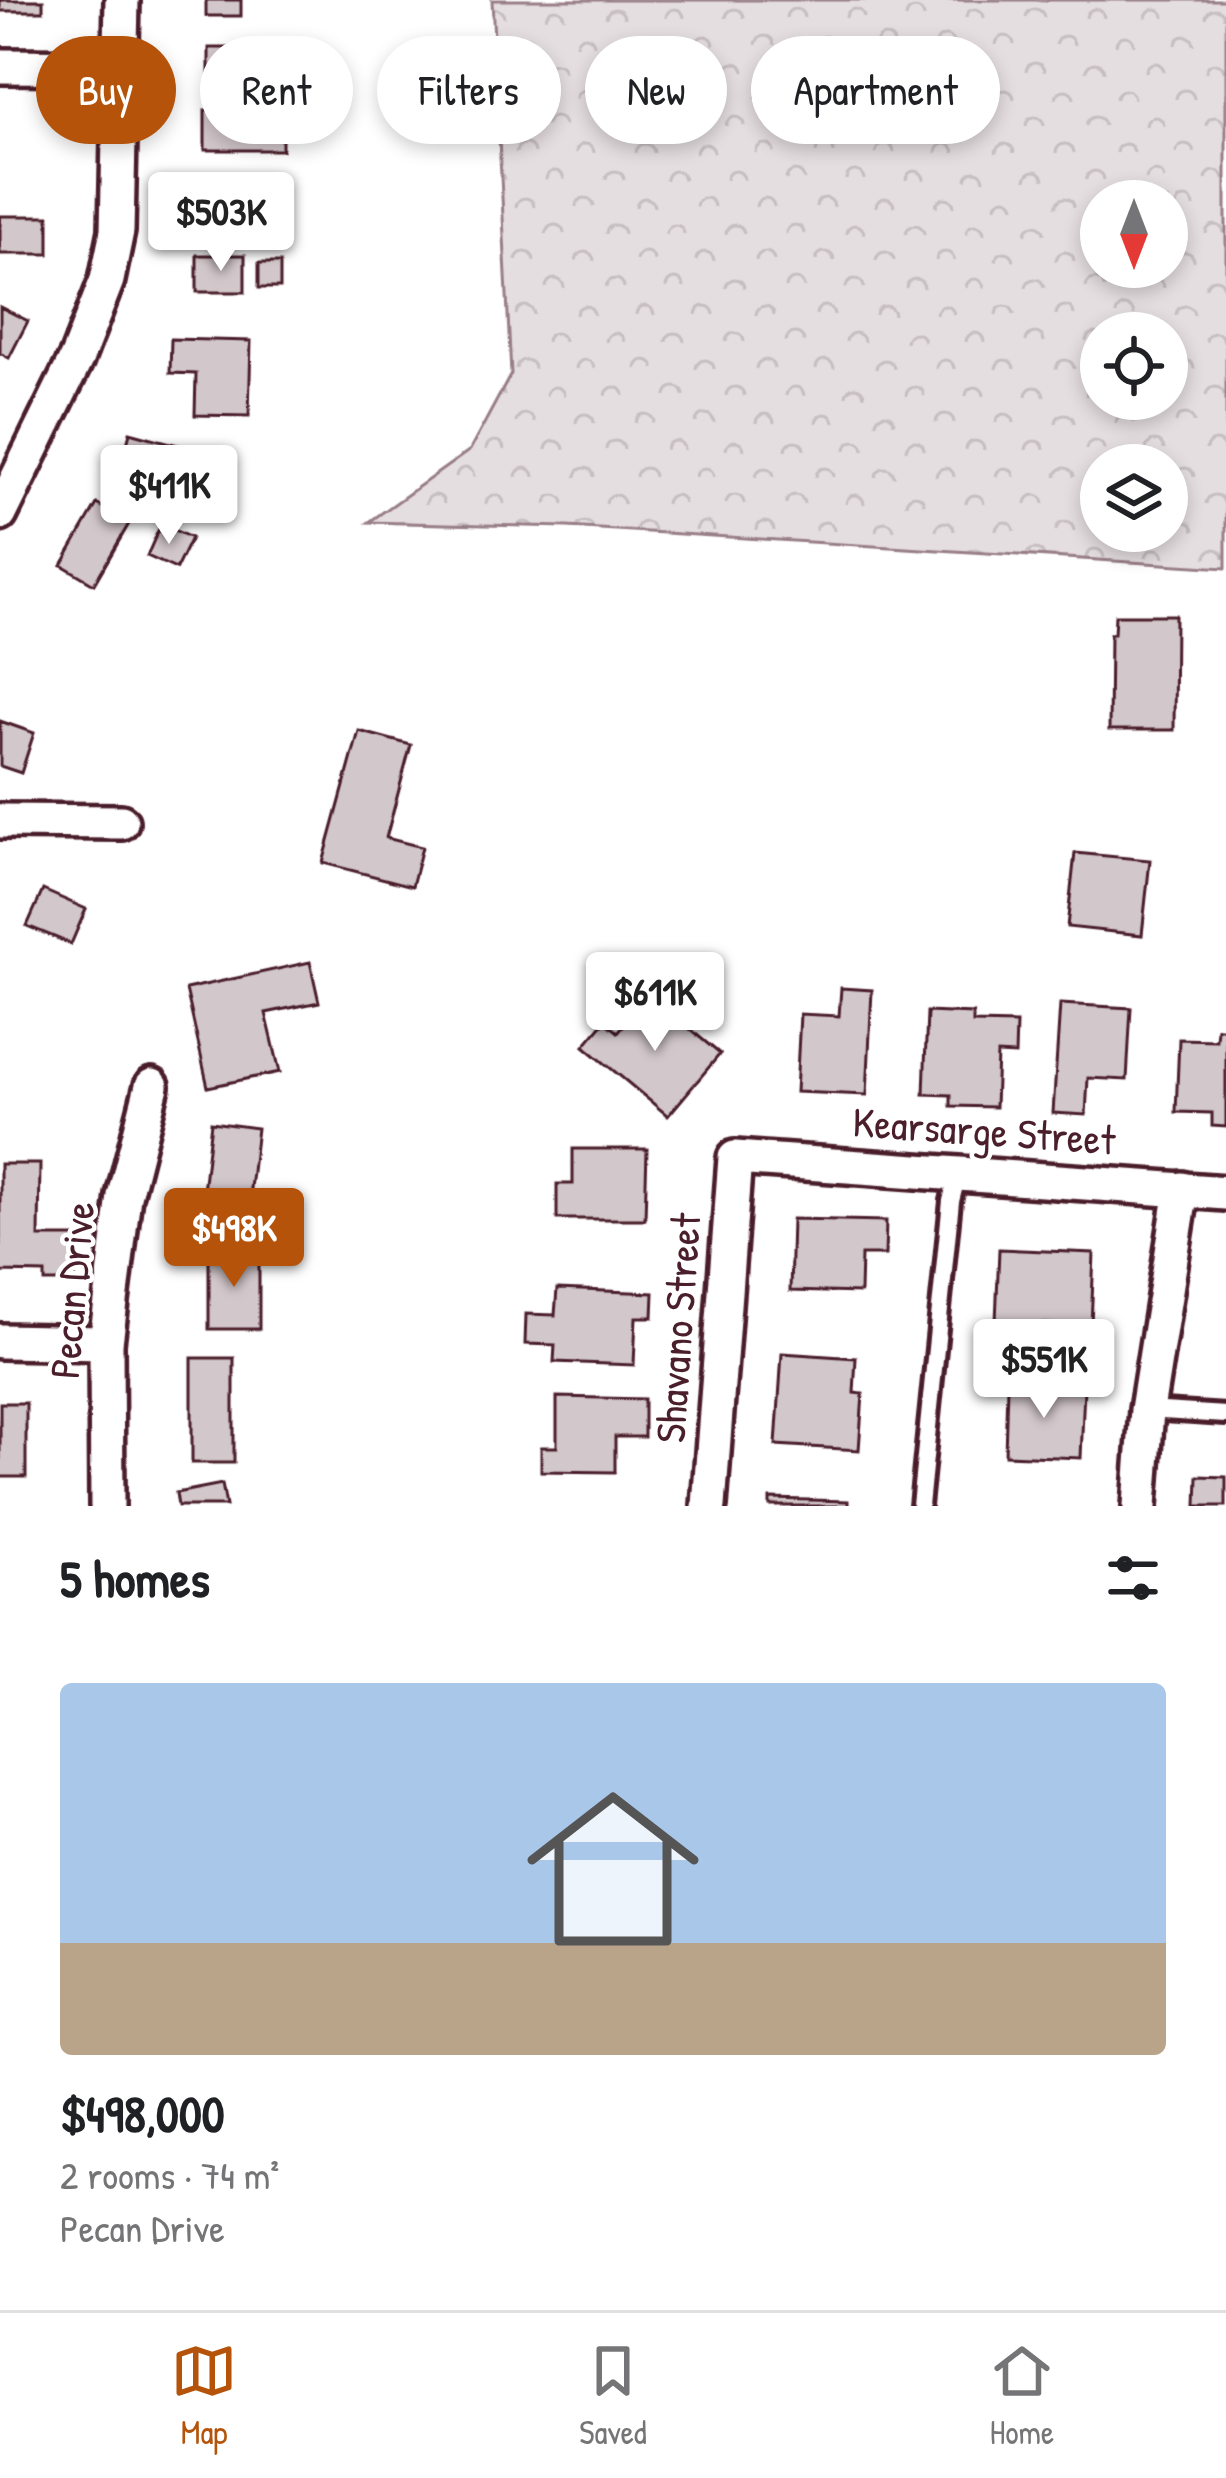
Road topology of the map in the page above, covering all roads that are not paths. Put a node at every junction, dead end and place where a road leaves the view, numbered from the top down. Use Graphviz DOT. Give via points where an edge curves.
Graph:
graph roads {
  1 [pos="122,0"];
  2 [pos="122,36"];
  3 [pos="0,66"];
  4 [pos="36,66"];
  5 [pos="120,144"];
  6 [pos="0,514"];
  7 [pos="0,821"];
  8 [pos="122,822"];
  9 [pos="152,1086"];
  10 [pos="735,1158"];
  11 [pos="958,1173"];
  12 [pos="1182,1189"];
  13 [pos="1226,1193"];
  14 [pos="0,1341"];
  15 [pos="106,1342"];
  16 [pos="1147,1409"];
  17 [pos="1226,1415"];
  18 [pos="107,1506"];
  19 [pos="709,1506"];
  20 [pos="920,1506"];
  21 [pos="1140,1506"];
  1 -- 2 [label="street"];
  3 -- 4 [label="street"];
  5 -- 6 [label="street" via="107,280"];
  7 -- 8 [label="street"];
  9 -- 15 [label="street, Pecan Drive" via="124,1196"];
  10 -- 11 [label="street, Kearsarge Street"];
  10 -- 19 [label="street, Shavano Street"];
  11 -- 12 [label="street, Kearsarge Street"];
  11 -- 20 [label="lane"];
  12 -- 13 [label="street, Kearsarge Street"];
  12 -- 16 [label="street"];
  14 -- 15 [label="street"];
  15 -- 18 [label="street, Pecan Drive"];
  16 -- 17 [label="lane"];
  16 -- 21 [label="street"];
}
